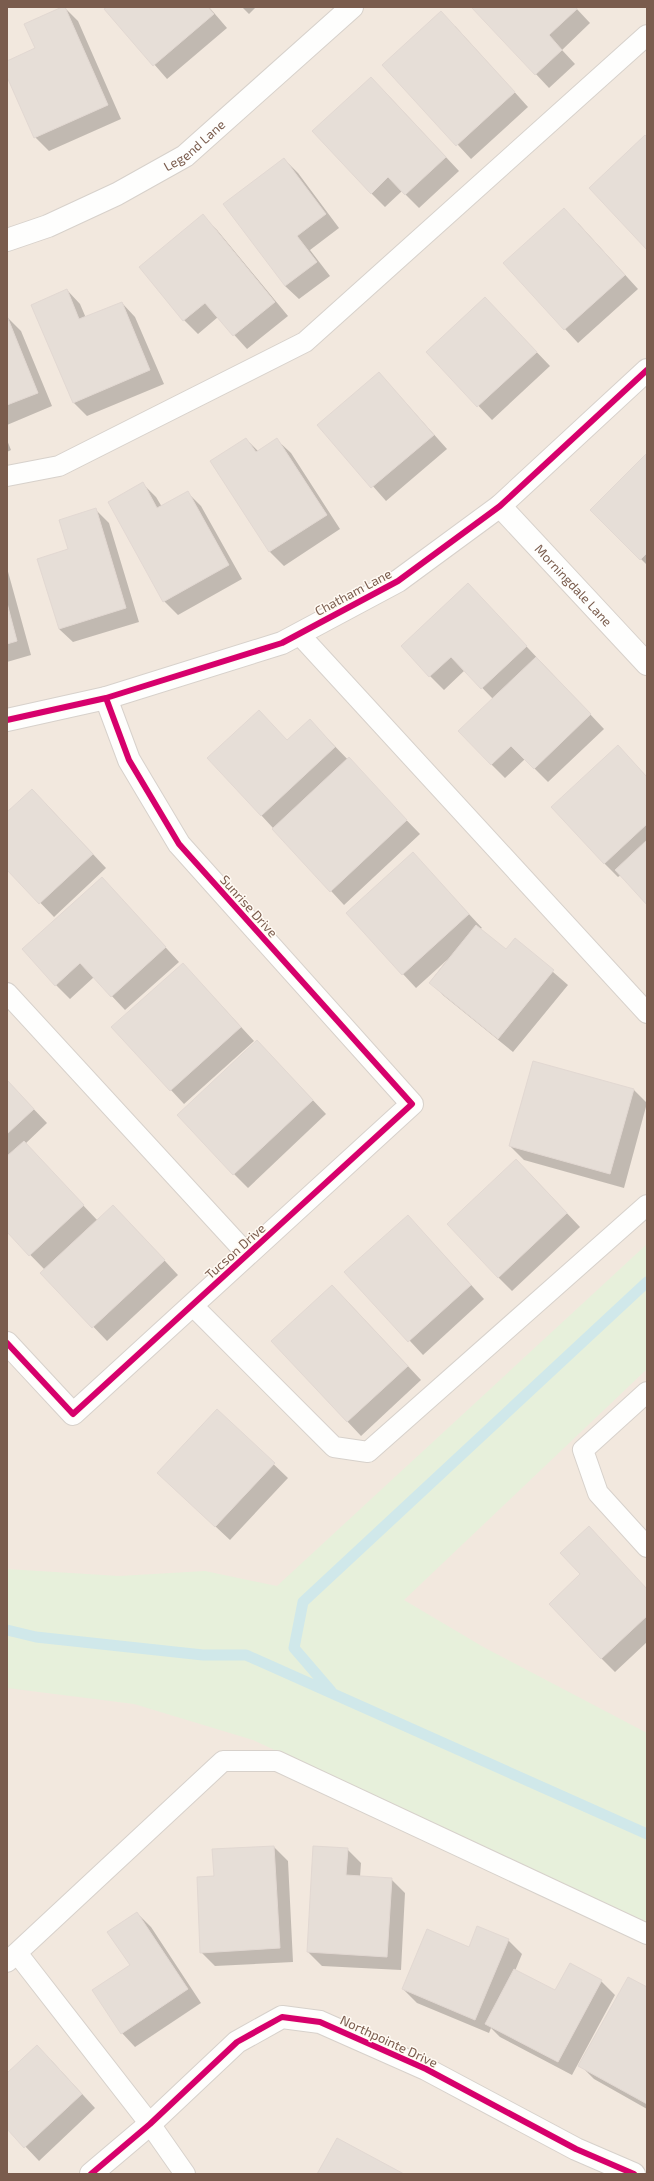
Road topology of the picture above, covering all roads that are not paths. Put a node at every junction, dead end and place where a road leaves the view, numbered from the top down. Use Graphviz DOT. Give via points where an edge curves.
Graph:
graph roads {
  1 [pos="352,7"];
  2 [pos="647,35"];
  3 [pos="7,240"];
  4 [pos="647,370"];
  5 [pos="7,476"];
  6 [pos="500,506"];
  7 [pos="299,634"];
  8 [pos="647,664"];
  9 [pos="106,698"];
  10 [pos="7,720"];
  11 [pos="7,993"];
  12 [pos="647,1013"];
  13 [pos="412,1104"];
  14 [pos="647,1205"];
  15 [pos="247,1254"];
  16 [pos="192,1305"];
  17 [pos="7,1343"];
  18 [pos="647,1392"];
  19 [pos="647,1547"];
  20 [pos="647,1934"];
  21 [pos="12,1957"];
  22 [pos="150,2124"];
  23 [pos="91,2174"];
  24 [pos="185,2174"];
  25 [pos="634,2174"];
  1 -- 3 [label="street, Legend Lane" via="186,156 117,194 48,226"];
  2 -- 5 [label="lane" via="305,342 59,466"];
  4 -- 6 [label="street, Chatham Lane"];
  6 -- 7 [label="street, Chatham Lane" via="398,581"];
  6 -- 8 [label="street, Morningdale Lane"];
  7 -- 9 [label="street, Chatham Lane" via="282,643"];
  7 -- 12 [label="lane"];
  9 -- 10 [label="street, Chatham Lane"];
  9 -- 13 [label="street, Sunrise Drive" via="129,760 179,844"];
  11 -- 15 [label="lane"];
  13 -- 15 [label="street, Tucson Drive"];
  14 -- 16 [label="lane" via="368,1452 334,1447"];
  15 -- 16 [label="street, Tucson Drive"];
  16 -- 17 [label="street, Tucson Drive" via="73,1414"];
  18 -- 19 [label="lane" via="583,1450 598,1493"];
  20 -- 21 [label="lane" via="277,1761 223,1761"];
  21 -- 22 [label="lane"];
  22 -- 23 [label="street, Northpointe Drive"];
  22 -- 24 [label="lane"];
  22 -- 25 [label="street, Northpointe Drive" via="237,2042 282,2017 320,2022 426,2069 576,2149"];
}
